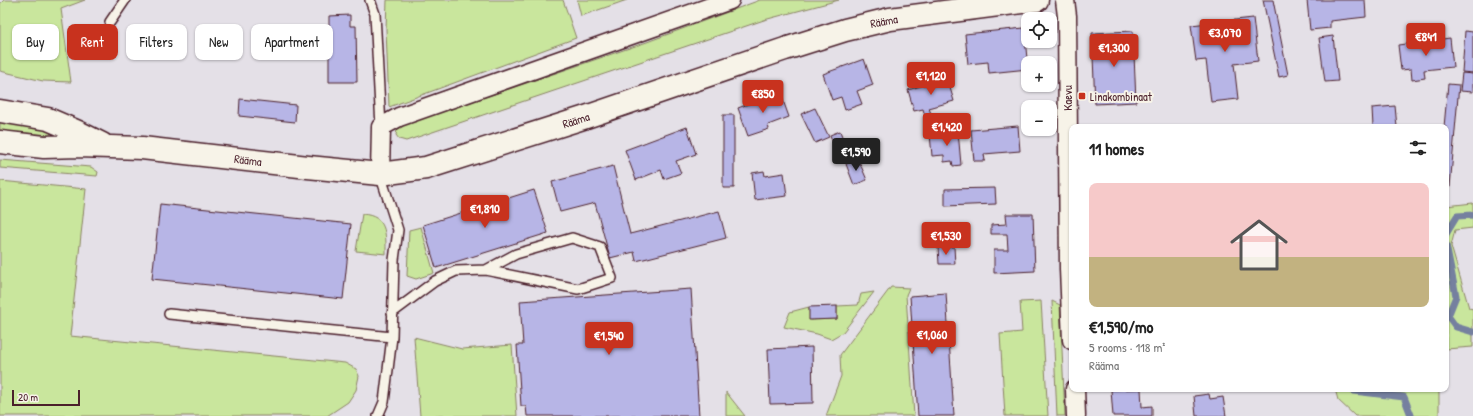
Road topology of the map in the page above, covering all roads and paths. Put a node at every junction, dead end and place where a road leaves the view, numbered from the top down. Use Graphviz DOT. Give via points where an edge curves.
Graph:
graph roads {
  1 [pos="125,0"];
  2 [pos="370,0"];
  3 [pos="730,0"];
  4 [pos="1037,0"];
  5 [pos="1065,0"];
  6 [pos="110,22"];
  7 [pos="0,103"];
  8 [pos="0,111"];
  9 [pos="48,119"];
  10 [pos="381,126"];
  11 [pos="0,142"];
  12 [pos="107,146"];
  13 [pos="380,174"];
  14 [pos="1069,185"];
  15 [pos="486,270"];
  16 [pos="392,312"];
  17 [pos="168,314"];
  18 [pos="392,337"];
  19 [pos="1074,392"];
  20 [pos="378,416"];
  21 [pos="1076,416"];
  1 -- 6 [label="lane"];
  2 -- 10 [label="lane" via="375,14"];
  3 -- 10 [label="street" via="399,117"];
  4 -- 13 [label="main road, Rääma" via="890,19 845,30 576,121 433,166"];
  5 -- 14 [label="street, Kaevu"];
  7 -- 9 [label="main road"];
  8 -- 9 [label="main road, Rääma"];
  9 -- 12 [label="main road, Rääma"];
  10 -- 13 [label="street"];
  11 -- 12 [label="main road, Rääma" via="44,147"];
  12 -- 13 [label="main road, Rääma"];
  13 -- 16 [label="lane" via="398,230"];
  15 -- 15 [label="lane" via="578,289 612,278 600,247 572,238 516,254"];
  15 -- 16 [label="lane" via="456,271 435,281"];
  16 -- 18 [label="lane"];
  17 -- 18 [label="lane"];
  18 -- 20 [label="lane" via="384,402"];
  19 -- 21 [label="street"];
}
